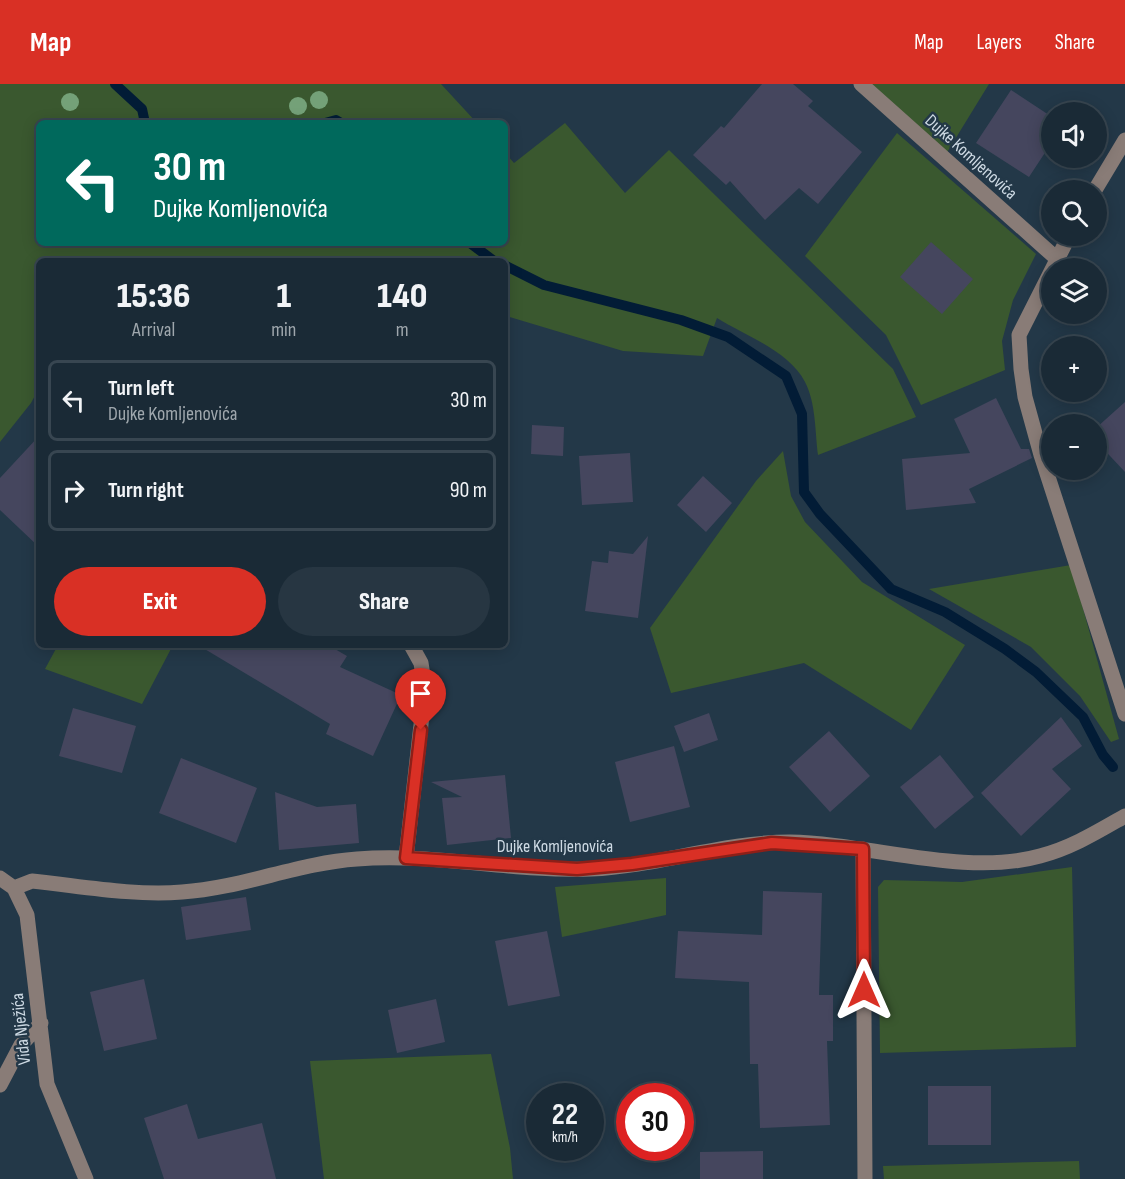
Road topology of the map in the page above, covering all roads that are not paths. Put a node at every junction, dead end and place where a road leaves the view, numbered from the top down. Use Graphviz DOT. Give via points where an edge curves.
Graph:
graph roads {
  1 [pos="861,84"];
  2 [pos="1123,148"];
  3 [pos="1102,180"];
  4 [pos="1063,246"];
  5 [pos="1056,258"];
  6 [pos="1041,289"];
  7 [pos="413,648"];
  8 [pos="1125,714"];
  9 [pos="1125,816"];
  10 [pos="863,849"];
  11 [pos="406,858"];
  12 [pos="0,878"];
  13 [pos="14,888"];
  14 [pos="41,1023"];
  15 [pos="0,1085"];
  16 [pos="86,1179"];
  17 [pos="865,1179"];
  1 -- 5 [label="street, Dujke Komljenovića"];
  2 -- 3 [label="street"];
  4 -- 5 [label="street"];
  6 -- 8 [label="street" via="1019,334 1025,397"];
  7 -- 11 [label="street" via="422,663 425,689"];
  9 -- 10 [label="street, Dujke Komljenovića" via="1072,846 1010,861 940,860"];
  10 -- 11 [label="street, Dujke Komljenovića" via="772,843 583,869"];
  10 -- 17 [label="street"];
  11 -- 13 [label="street, Dujke Komljenovića" via="317,863 183,892 32,881"];
  12 -- 13 [label="street, Vida Nježića"];
  13 -- 14 [label="street, Vida Nježića" via="27,915"];
  14 -- 15 [label="street" via="21,1045"];
  14 -- 16 [label="street, Vida Nježića" via="47,1084"];
}
